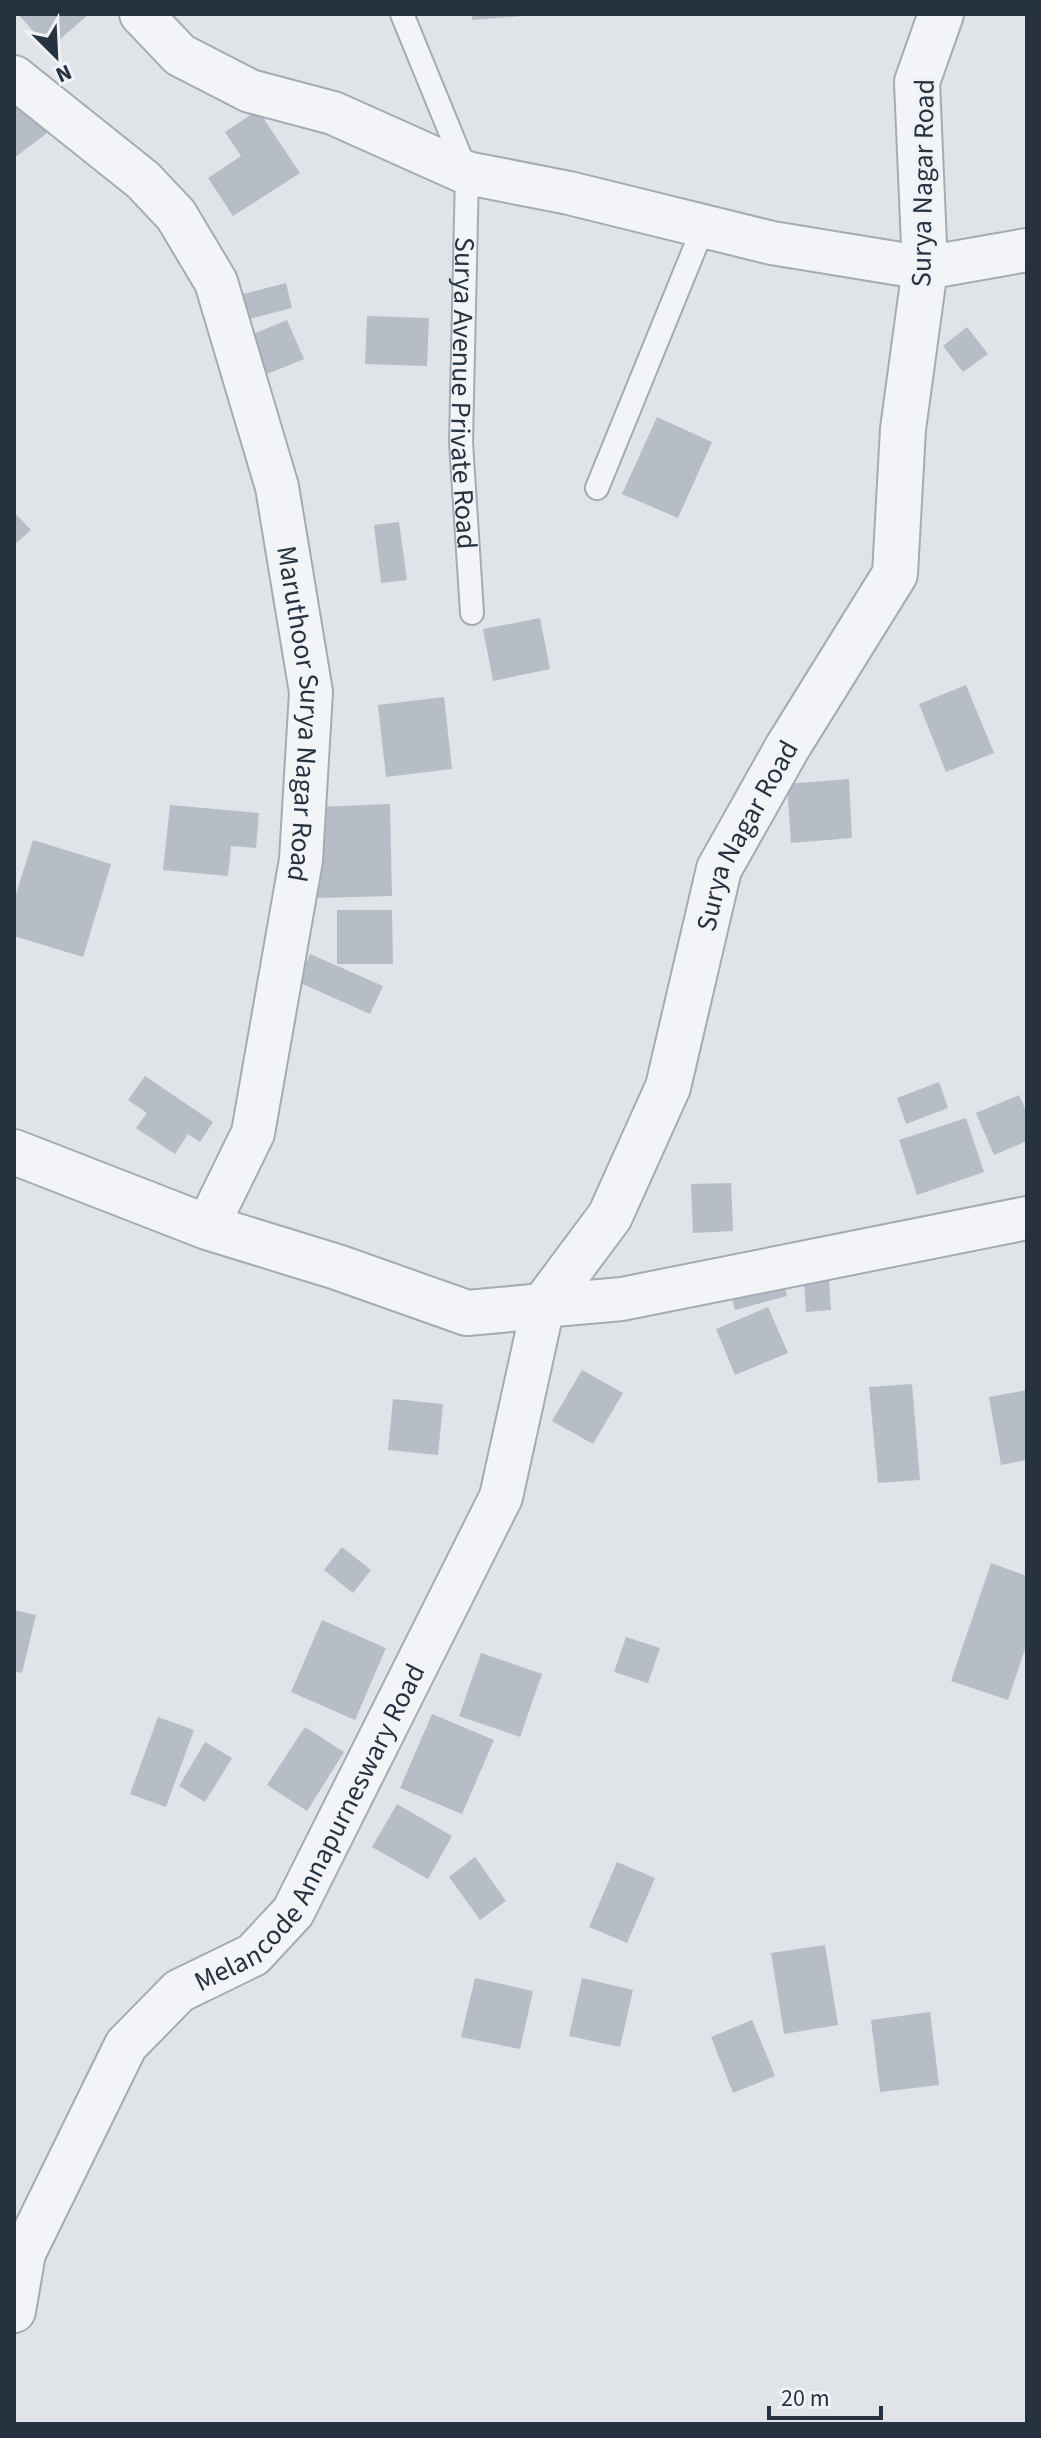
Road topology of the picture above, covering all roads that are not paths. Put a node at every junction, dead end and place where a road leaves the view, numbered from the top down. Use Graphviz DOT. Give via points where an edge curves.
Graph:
graph roads {
  1 [pos="141,14"];
  2 [pos="402,14"];
  3 [pos="941,14"];
  4 [pos="14,77"];
  5 [pos="467,173"];
  6 [pos="703,228"];
  7 [pos="1027,250"];
  8 [pos="925,268"];
  9 [pos="597,488"];
  10 [pos="472,613"];
  11 [pos="14,1152"];
  12 [pos="1027,1218"];
  13 [pos="207,1227"];
  14 [pos="543,1306"];
  15 [pos="14,2311"];
  1 -- 5 [label="street" via="180,55 250,91 333,113"];
  2 -- 5 [label="lane, Surya Avenue Private Road"];
  3 -- 8 [label="street, Surya Nagar Road" via="917,82"];
  4 -- 13 [label="street, Maruthoor Surya Nagar Road" via="143,180 176,215 216,282 277,487 311,692 301,860 253,1133"];
  5 -- 6 [label="street"];
  5 -- 10 [label="lane, Surya Avenue Private Road" via="461,442"];
  6 -- 8 [label="street"];
  6 -- 9 [label="lane"];
  7 -- 8 [label="street"];
  8 -- 14 [label="street, Surya Nagar Road" via="903,429 895,574 719,869 668,1087 610,1216"];
  11 -- 13 [label="street"];
  12 -- 14 [label="street" via="622,1299"];
  13 -- 14 [label="street" via="467,1313"];
  14 -- 15 [label="street, Melancode Annapurneswary Road" via="501,1497 293,1912 253,1955 179,1991 126,2045 24,2253"];
}
